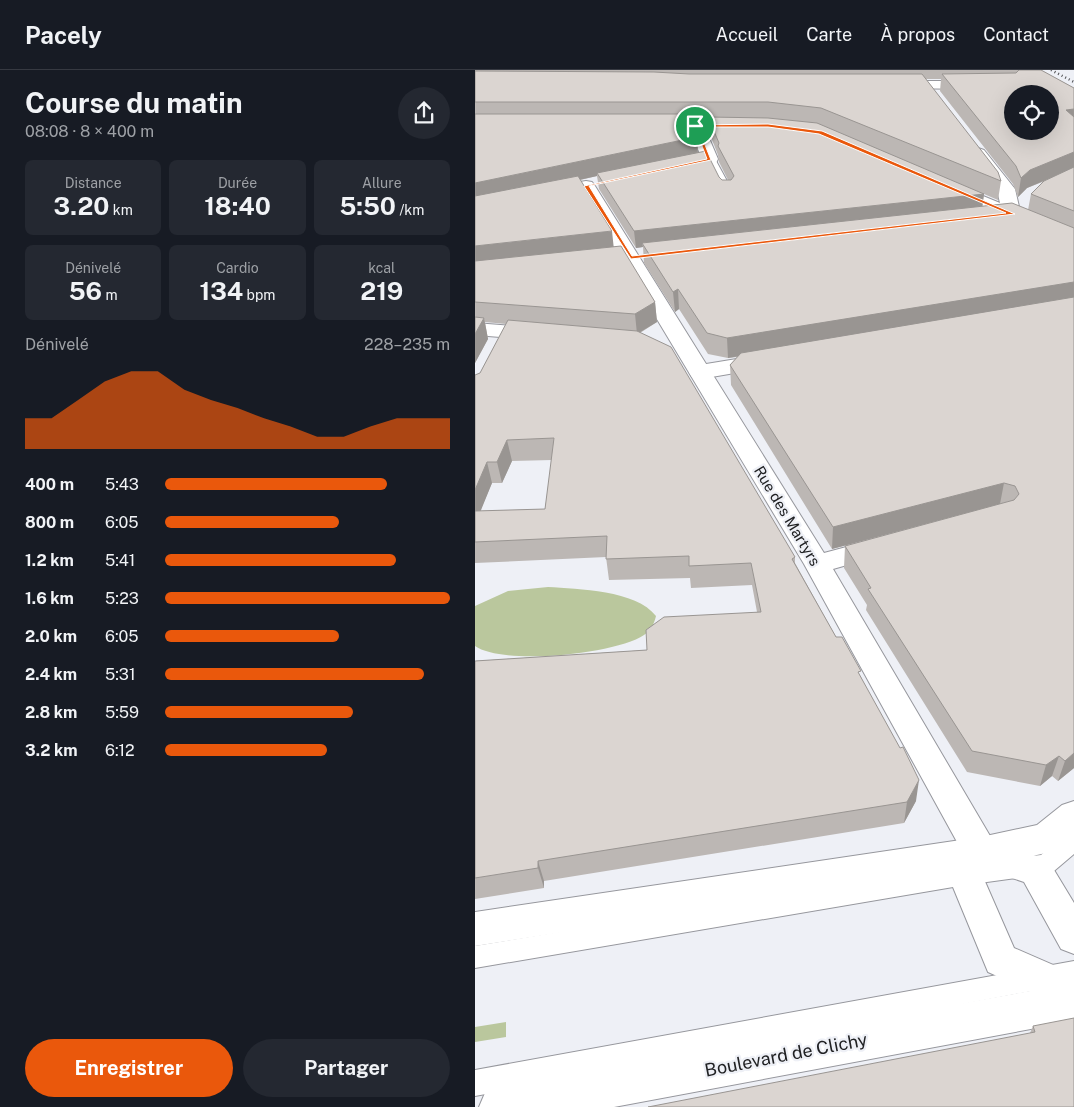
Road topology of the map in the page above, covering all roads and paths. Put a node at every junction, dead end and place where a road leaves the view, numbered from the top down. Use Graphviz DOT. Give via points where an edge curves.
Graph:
graph roads {
  1 [pos="877,85"];
  2 [pos="925,85"];
  3 [pos="989,85"];
  4 [pos="936,100"];
  5 [pos="643,126"];
  6 [pos="695,126"];
  7 [pos="759,126"];
  8 [pos="965,137"];
  9 [pos="710,159"];
  10 [pos="664,169"];
  11 [pos="938,182"];
  12 [pos="587,185"];
  13 [pos="727,192"];
  14 [pos="1027,200"];
  15 [pos="1012,214"];
  16 [pos="974,219"];
  17 [pos="1074,241"];
  18 [pos="475,329"];
  19 [pos="504,331"];
  20 [pos="561,336"];
  21 [pos="657,344"];
  22 [pos="683,346"];
  23 [pos="492,354"];
  24 [pos="786,357"];
  25 [pos="700,372"];
  26 [pos="907,539"];
  27 [pos="817,564"];
  28 [pos="1074,815"];
  29 [pos="1074,841"];
  30 [pos="973,863"];
  31 [pos="1024,868"];
  32 [pos="475,929"];
  33 [pos="1074,937"];
  34 [pos="475,957"];
  35 [pos="1064,981"];
  36 [pos="1074,1002"];
  37 [pos="475,1083"];
  38 [pos="499,1107"];
  1 -- 2 [label="street"];
  2 -- 3 [label="street"];
  2 -- 4 [label="street"];
  5 -- 6 [label="street"];
  6 -- 7 [label="street"];
  6 -- 9 [label="street"];
  8 -- 15 [label="street" via="1006,190"];
  9 -- 10 [label="street"];
  9 -- 13 [label="lane"];
  11 -- 15 [label="street"];
  12 -- 22 [label="street, Rue des Martyrs"];
  14 -- 15 [label="street"];
  15 -- 16 [label="street"];
  15 -- 17 [label="street"];
  18 -- 19 [label="street"];
  19 -- 20 [label="street"];
  19 -- 23 [label="street"];
  21 -- 22 [label="street"];
  22 -- 25 [label="street, Rue des Martyrs"];
  24 -- 25 [label="street"];
  25 -- 27 [label="street, Rue des Martyrs"];
  26 -- 27 [label="street"];
  27 -- 30 [label="street, Rue des Martyrs"];
  28 -- 30 [label="street" via="1046,838"];
  29 -- 31 [label="lane" via="1046,864"];
  30 -- 31 [label="street"];
  30 -- 32 [label="street"];
  30 -- 34 [label="lane"];
  30 -- 35 [label="street, Boulevard de Clichy" via="1001,960"];
  31 -- 33 [label="street" via="1039,875"];
  35 -- 37 [label="lane, Boulevard de Clichy"];
  36 -- 38 [label="street, Boulevard de Clichy" via="634,1085"];
}
